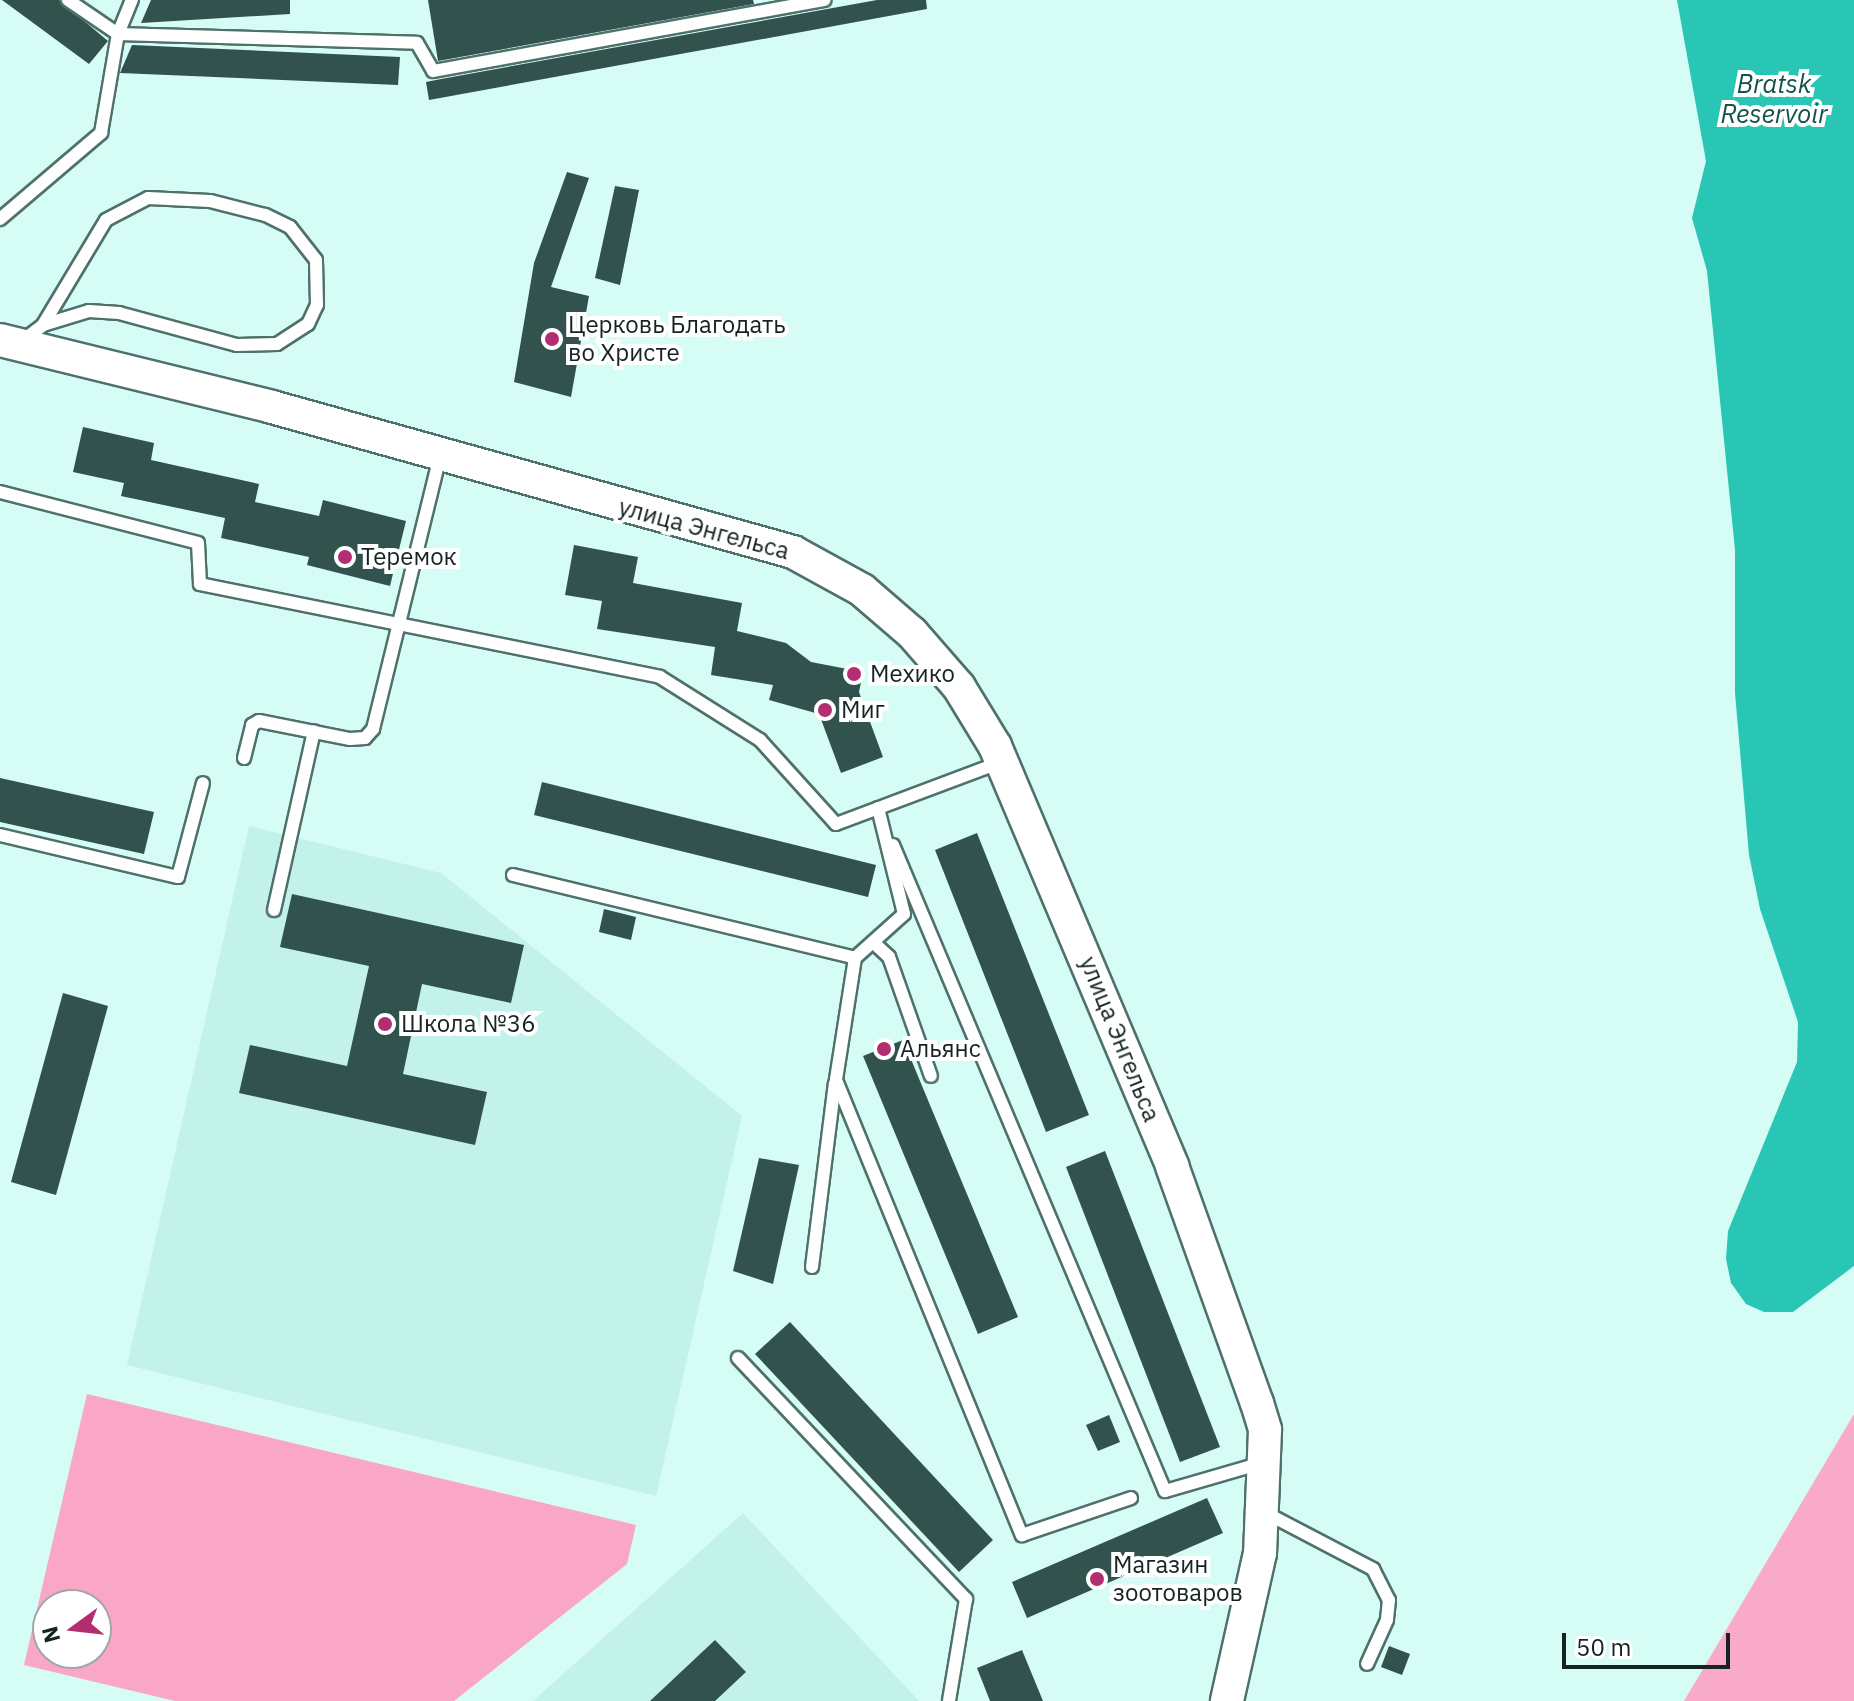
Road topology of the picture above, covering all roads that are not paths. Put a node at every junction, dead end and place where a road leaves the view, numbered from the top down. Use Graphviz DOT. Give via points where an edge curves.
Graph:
graph roads {
  1 [pos="68,0"];
  2 [pos="132,0"];
  3 [pos="825,0"];
  4 [pos="774,5"];
  5 [pos="118,34"];
  6 [pos="0,219"];
  7 [pos="43,325"];
  8 [pos="9,343"];
  9 [pos="441,454"];
  10 [pos="0,492"];
  11 [pos="399,625"];
  12 [pos="314,731"];
  13 [pos="244,758"];
  14 [pos="1002,762"];
  15 [pos="203,783"];
  16 [pos="878,808"];
  17 [pos="0,835"];
  18 [pos="513,875"];
  19 [pos="274,910"];
  20 [pos="873,942"];
  21 [pos="855,958"];
  22 [pos="931,1076"];
  23 [pos="836,1080"];
  24 [pos="812,1267"];
  25 [pos="738,1358"];
  26 [pos="1263,1463"];
  27 [pos="1131,1498"];
  28 [pos="1262,1511"];
  29 [pos="1367,1664"];
  30 [pos="949,1701"];
  31 [pos="1227,1701"];
  1 -- 5 [label="lane"];
  2 -- 5 [label="lane"];
  3 -- 4 [label="lane"];
  4 -- 5 [label="lane" via="433,71 417,43"];
  5 -- 6 [label="lane" via="101,133"];
  7 -- 7 [label="lane" via="89,311 119,313 237,345 277,344 308,324 317,305 316,260 290,227 265,215 210,201 148,198 106,220"];
  7 -- 8 [label="lane"];
  8 -- 9 [label="street, улица Энгельса"];
  9 -- 11 [label="lane"];
  9 -- 14 [label="street, улица Энгельса" via="793,552 862,590 912,633 959,687"];
  10 -- 11 [label="lane" via="198,543 200,584"];
  11 -- 12 [label="lane" via="373,729 365,738 350,739"];
  11 -- 16 [label="lane" via="660,677 760,740 836,824"];
  12 -- 13 [label="lane" via="259,721 252,725"];
  12 -- 19 [label="lane"];
  14 -- 16 [label="lane"];
  14 -- 26 [label="street, улица Энгельса" via="1172,1166 1265,1430"];
  15 -- 17 [label="lane" via="178,877"];
  16 -- 20 [label="lane" via="904,914"];
  16 -- 26 [label="lane" via="1165,1491"];
  18 -- 21 [label="lane"];
  20 -- 21 [label="lane"];
  20 -- 22 [label="lane" via="889,957"];
  21 -- 23 [label="lane"];
  23 -- 24 [label="lane"];
  23 -- 27 [label="lane" via="1022,1535"];
  25 -- 30 [label="lane" via="966,1599"];
  26 -- 28 [label="street"];
  28 -- 29 [label="lane" via="1373,1569 1389,1600 1387,1620"];
  28 -- 31 [label="street" via="1260,1553"];
}
